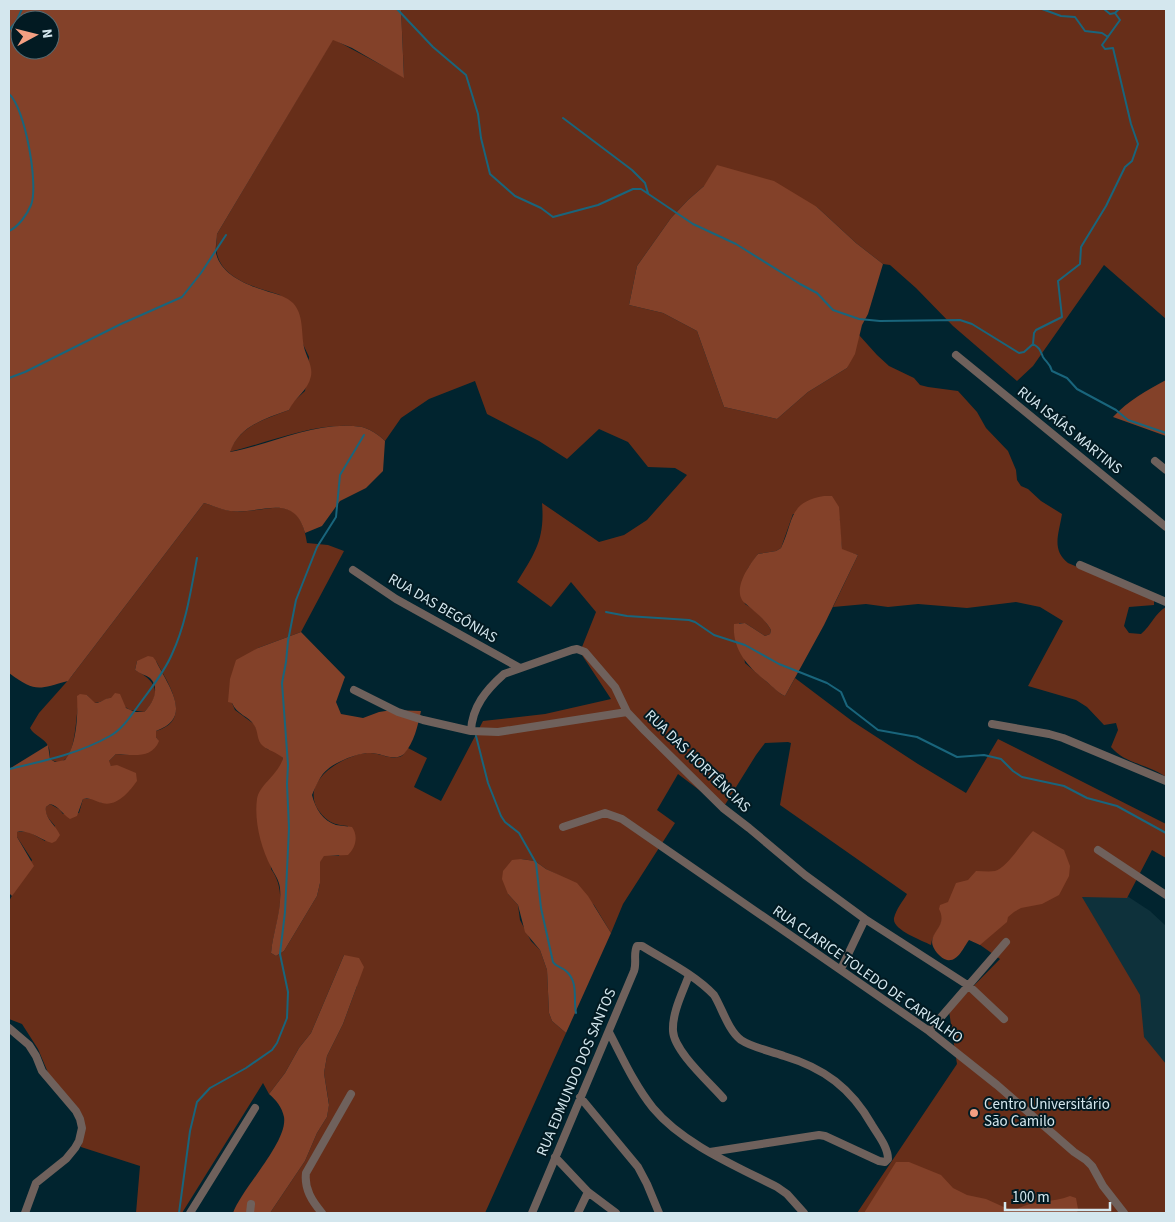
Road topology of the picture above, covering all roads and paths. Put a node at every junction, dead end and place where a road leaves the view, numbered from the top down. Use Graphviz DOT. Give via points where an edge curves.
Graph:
graph roads {
  1 [pos="956,355"];
  2 [pos="1156,461"];
  3 [pos="1166,470"];
  4 [pos="1166,527"];
  5 [pos="1080,565"];
  6 [pos="353,570"];
  7 [pos="1166,602"];
  8 [pos="520,668"];
  9 [pos="354,690"];
  10 [pos="627,712"];
  11 [pos="992,724"];
  12 [pos="471,731"];
  13 [pos="1166,781"];
  14 [pos="563,827"];
  15 [pos="1098,850"];
  16 [pos="1166,896"];
  17 [pos="865,918"];
  18 [pos="1006,942"];
  19 [pos="841,969"];
  20 [pos="689,975"];
  21 [pos="969,986"];
  22 [pos="1004,1019"];
  23 [pos="9,1028"];
  24 [pos="929,1031"];
  25 [pos="609,1032"];
  26 [pos="351,1094"];
  27 [pos="580,1097"];
  28 [pos="723,1098"];
  29 [pos="255,1108"];
  30 [pos="710,1152"];
  31 [pos="555,1157"];
  32 [pos="588,1192"];
  33 [pos="251,1204"];
  34 [pos="25,1213"];
  35 [pos="190,1213"];
  36 [pos="250,1213"];
  37 [pos="322,1213"];
  38 [pos="532,1213"];
  39 [pos="578,1213"];
  40 [pos="616,1213"];
  41 [pos="659,1213"];
  42 [pos="804,1213"];
  43 [pos="1124,1213"];
  1 -- 4 [label="street, RUA ISAÍAS MARTINS"];
  2 -- 3 [label="street"];
  5 -- 7 [label="street"];
  6 -- 8 [label="street, RUA DAS BEGÔNIAS" via="396,599"];
  8 -- 10 [label="street, RUA DAS HORTÊNCIAS" via="572,650 582,650 615,687"];
  8 -- 12 [label="street, RUA DAS HORTÊNCIAS" via="504,674 478,704"];
  9 -- 12 [label="street" via="398,712"];
  10 -- 12 [label="street" via="498,732"];
  10 -- 17 [label="street, RUA DAS HORTÊNCIAS" via="723,808 804,875"];
  11 -- 13 [label="street" via="1063,738"];
  14 -- 19 [label="street, RUA CLARICE TOLEDO DE CARVALHO" via="605,814 622,820"];
  15 -- 16 [label="street"];
  17 -- 19 [label="street"];
  17 -- 21 [label="street, RUA DAS HORTÊNCIAS"];
  18 -- 21 [label="street"];
  19 -- 24 [label="street, RUA CLARICE TOLEDO DE CARVALHO"];
  20 -- 25 [label="street, RUA EDMUNDO DOS SANTOS" via="637,946 634,971"];
  20 -- 28 [label="street" via="676,1010 675,1039 680,1050"];
  20 -- 30 [label="street" via="714,994 739,1038 792,1058 828,1075 844,1087 869,1120 886,1148 888,1159 879,1162 819,1135"];
  21 -- 22 [label="street, RUA DAS HORTÊNCIAS"];
  21 -- 24 [label="street"];
  23 -- 34 [label="street" via="29,1045 42,1071 76,1111 82,1128 79,1142 66,1159 36,1183"];
  24 -- 43 [label="street, RUA CLARICE TOLEDO DE CARVALHO" via="1086,1160"];
  25 -- 27 [label="street, RUA EDMUNDO DOS SANTOS"];
  25 -- 30 [label="street" via="653,1108 672,1126"];
  26 -- 37 [label="street" via="306,1173 307,1189"];
  27 -- 31 [label="street, RUA EDMUNDO DOS SANTOS"];
  27 -- 41 [label="street" via="638,1168"];
  29 -- 35 [label="street"];
  30 -- 42 [label="street" via="777,1187"];
  31 -- 32 [label="street"];
  31 -- 38 [label="street, RUA EDMUNDO DOS SANTOS"];
  32 -- 39 [label="street"];
  32 -- 40 [label="street"];
  33 -- 36 [label="street"];
}
